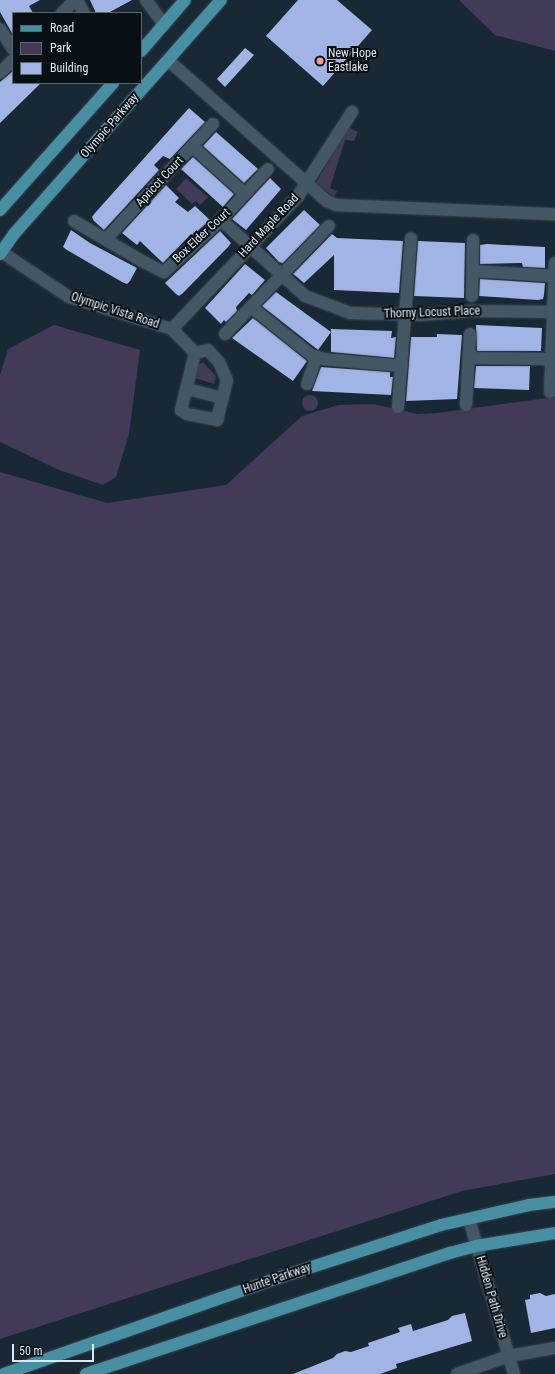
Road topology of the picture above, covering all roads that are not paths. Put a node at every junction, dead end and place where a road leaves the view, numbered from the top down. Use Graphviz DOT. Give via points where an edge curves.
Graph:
graph roads {
  1 [pos="76,0"];
  2 [pos="146,0"];
  3 [pos="185,0"];
  4 [pos="221,0"];
  5 [pos="63,12"];
  6 [pos="83,12"];
  7 [pos="164,25"];
  8 [pos="0,29"];
  9 [pos="12,47"];
  10 [pos="142,50"];
  11 [pos="168,60"];
  12 [pos="12,61"];
  13 [pos="0,73"];
  14 [pos="112,84"];
  15 [pos="352,112"];
  16 [pos="213,124"];
  17 [pos="193,147"];
  18 [pos="268,169"];
  19 [pos="307,182"];
  20 [pos="245,194"];
  21 [pos="0,210"];
  22 [pos="555,214"];
  23 [pos="74,220"];
  24 [pos="221,220"];
  25 [pos="329,226"];
  26 [pos="411,238"];
  27 [pos="106,239"];
  28 [pos="473,240"];
  29 [pos="250,246"];
  30 [pos="0,252"];
  31 [pos="555,263"];
  32 [pos="473,271"];
  33 [pos="281,276"];
  34 [pos="554,276"];
  35 [pos="472,296"];
  36 [pos="251,307"];
  37 [pos="406,315"];
  38 [pos="553,316"];
  39 [pos="172,330"];
  40 [pos="225,334"];
  41 [pos="470,334"];
  42 [pos="195,352"];
  43 [pos="317,357"];
  44 [pos="469,358"];
  45 [pos="550,359"];
  46 [pos="402,366"];
  47 [pos="307,384"];
  48 [pos="187,389"];
  49 [pos="550,392"];
  50 [pos="222,398"];
  51 [pos="466,405"];
  52 [pos="398,407"];
  53 [pos="555,1202"];
  54 [pos="469,1219"];
  55 [pos="555,1233"];
  56 [pos="476,1246"];
  57 [pos="555,1348"];
  58 [pos="508,1356"];
  59 [pos="4,1374"];
  60 [pos="86,1374"];
  61 [pos="457,1374"];
  62 [pos="514,1374"];
  1 -- 5 [label="street"];
  1 -- 6 [label="street"];
  2 -- 7 [label="street"];
  3 -- 7 [label="main road"];
  4 -- 11 [label="main road, Olympic Parkway"];
  7 -- 10 [label="main road"];
  8 -- 9 [label="street"];
  11 -- 19 [label="street"];
  11 -- 30 [label="main road, Olympic Parkway"];
  12 -- 13 [label="street"];
  14 -- 21 [label="main road"];
  15 -- 19 [label="street, Hard Maple Road"];
  16 -- 17 [label="street, Apricot Court"];
  17 -- 20 [label="street"];
  17 -- 27 [label="street, Apricot Court"];
  18 -- 20 [label="street, Box Elder Court"];
  19 -- 22 [label="street" via="327,201 336,205"];
  19 -- 29 [label="street, Hard Maple Road" via="298,196"];
  20 -- 24 [label="street, Box Elder Court"];
  23 -- 27 [label="street"];
  24 -- 27 [label="street, Box Elder Court" via="164,272"];
  24 -- 29 [label="street, Thorny Locust Place"];
  25 -- 33 [label="street"];
  26 -- 37 [label="street"];
  28 -- 32 [label="street"];
  29 -- 33 [label="street, Thorny Locust Place"];
  29 -- 39 [label="street, Hard Maple Road"];
  30 -- 39 [label="street, Olympic Vista Road" via="69,297"];
  31 -- 34 [label="street"];
  32 -- 34 [label="street"];
  32 -- 35 [label="street"];
  33 -- 36 [label="street"];
  33 -- 37 [label="street, Thorny Locust Place" via="305,296 350,314"];
  34 -- 38 [label="street"];
  36 -- 40 [label="street"];
  36 -- 43 [label="street"];
  37 -- 38 [label="street, Thorny Locust Place" via="472,311"];
  37 -- 46 [label="street"];
  38 -- 45 [label="street"];
  39 -- 42 [label="street"];
  41 -- 44 [label="street"];
  42 -- 48 [label="street"];
  42 -- 50 [label="street" via="208,350 219,362 227,380"];
  43 -- 46 [label="street" via="323,360"];
  43 -- 47 [label="street"];
  44 -- 45 [label="street"];
  44 -- 51 [label="street"];
  45 -- 49 [label="street"];
  46 -- 52 [label="street"];
  48 -- 50 [label="street"];
  48 -- 50 [label="street" via="181,410 187,414 217,420"];
  53 -- 54 [label="main road, Hunte Parkway"];
  54 -- 56 [label="street, Hidden Path Drive"];
  54 -- 59 [label="main road, Hunte Parkway" via="441,1225 288,1274"];
  55 -- 56 [label="main road"];
  56 -- 58 [label="street, Hidden Path Drive"];
  56 -- 60 [label="main road" via="381,1275"];
  57 -- 58 [label="street"];
  58 -- 61 [label="street"];
  58 -- 62 [label="street, Hidden Path Drive"];
}
